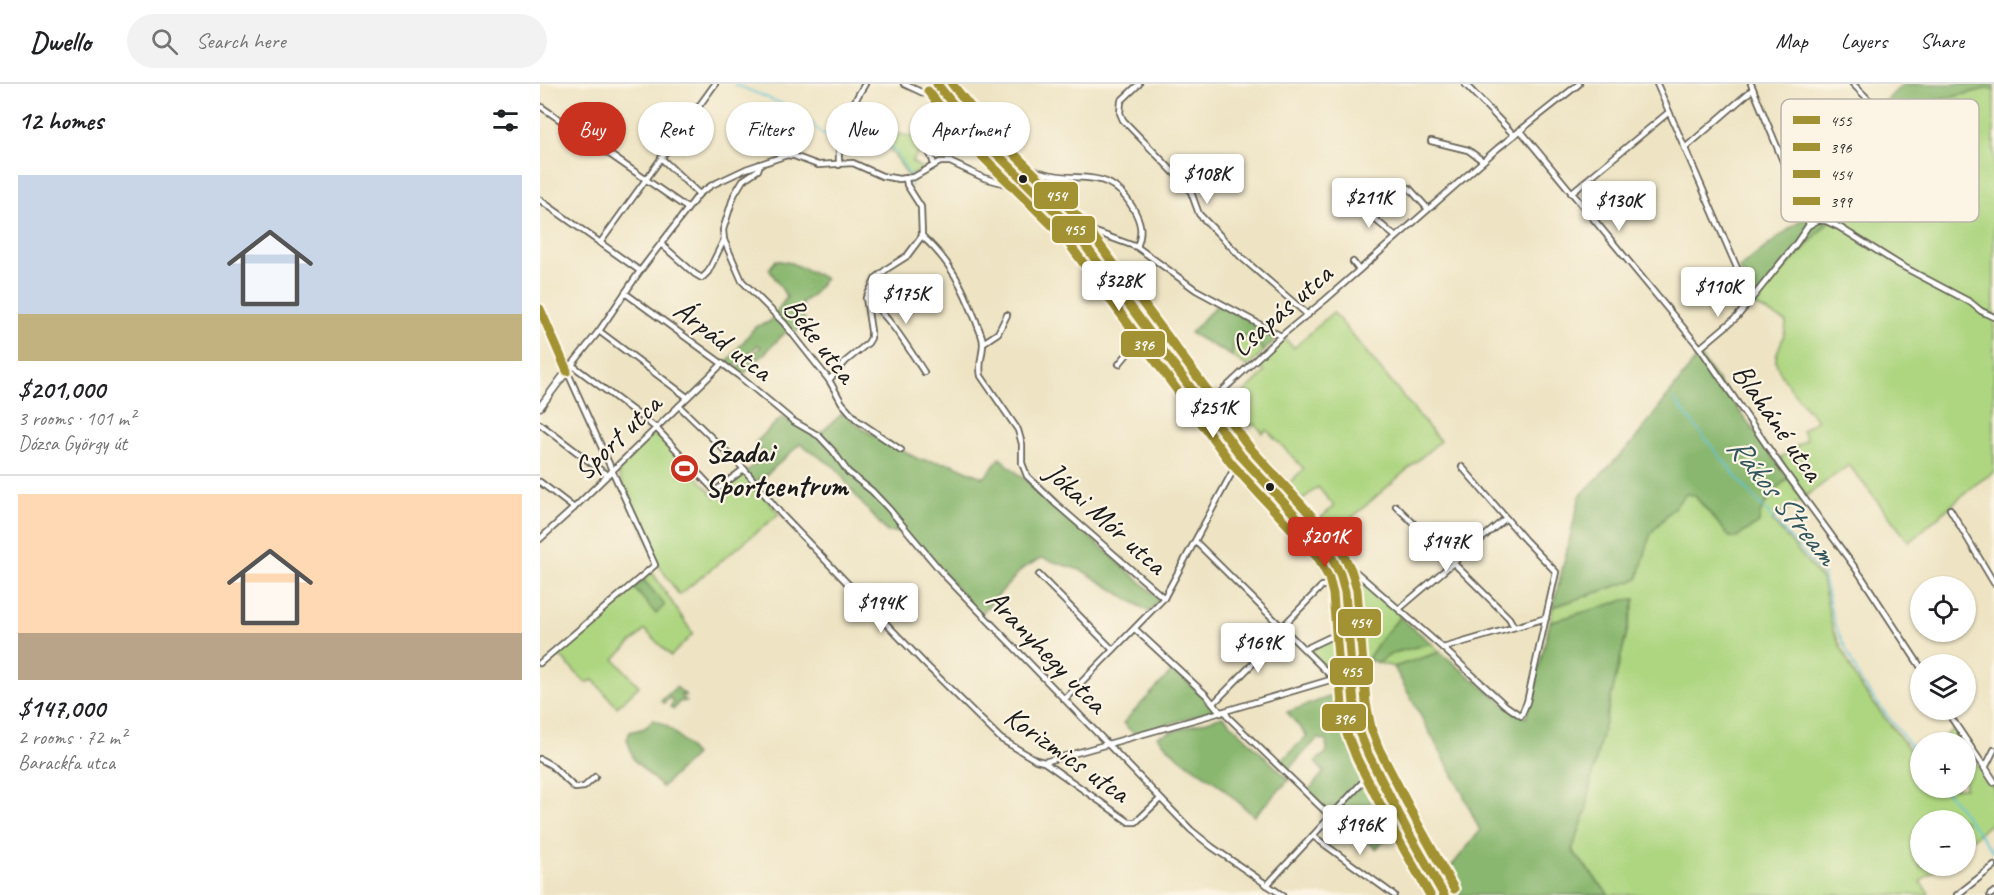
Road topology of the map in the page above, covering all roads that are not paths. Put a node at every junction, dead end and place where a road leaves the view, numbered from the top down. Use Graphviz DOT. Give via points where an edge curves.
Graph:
graph roads {
  1 [pos="715,84"];
  2 [pos="865,84"];
  3 [pos="904,84"];
  4 [pos="937,84"];
  5 [pos="1139,84"];
  6 [pos="1466,84"];
  7 [pos="1657,84"];
  8 [pos="1853,84"];
  9 [pos="1576,85"];
  10 [pos="1752,87"];
  11 [pos="945,96"];
  12 [pos="1868,99"];
  13 [pos="959,102"];
  14 [pos="540,106"];
  15 [pos="1669,112"];
  16 [pos="1509,130"];
  17 [pos="1520,130"];
  18 [pos="1514,135"];
  19 [pos="1508,139"];
  20 [pos="1431,141"];
  21 [pos="1685,148"];
  22 [pos="931,156"];
  23 [pos="1010,156"];
  24 [pos="1781,157"];
  25 [pos="661,158"];
  26 [pos="1483,161"];
  27 [pos="1005,162"];
  28 [pos="760,164"];
  29 [pos="934,164"];
  30 [pos="839,165"];
  31 [pos="644,179"];
  32 [pos="906,179"];
  33 [pos="1409,188"];
  34 [pos="699,194"];
  35 [pos="1571,194"];
  36 [pos="540,200"];
  37 [pos="1048,203"];
  38 [pos="1366,203"];
  39 [pos="687,208"];
  40 [pos="1428,209"];
  41 [pos="1814,222"];
  42 [pos="1826,222"];
  43 [pos="1809,224"];
  44 [pos="1073,229"];
  45 [pos="922,236"];
  46 [pos="1396,237"];
  47 [pos="724,240"];
  48 [pos="600,243"];
  49 [pos="661,244"];
  50 [pos="1137,247"];
  51 [pos="1353,262"];
  52 [pos="1359,270"];
  53 [pos="639,271"];
  54 [pos="625,292"];
  55 [pos="866,298"];
  56 [pos="1751,300"];
  57 [pos="540,309"];
  58 [pos="1007,315"];
  59 [pos="1308,315"];
  60 [pos="1994,317"];
  61 [pos="1147,330"];
  62 [pos="599,331"];
  63 [pos="1281,336"];
  64 [pos="983,343"];
  65 [pos="1701,350"];
  66 [pos="722,364"];
  67 [pos="1119,364"];
  68 [pos="569,371"];
  69 [pos="924,372"];
  70 [pos="829,380"];
  71 [pos="687,397"];
  72 [pos="540,406"];
  73 [pos="679,406"];
  74 [pos="1205,407"];
  75 [pos="796,423"];
  76 [pos="540,424"];
  77 [pos="656,428"];
  78 [pos="901,450"];
  79 [pos="1241,456"];
  80 [pos="1462,467"];
  81 [pos="744,469"];
  82 [pos="610,473"];
  83 [pos="540,482"];
  84 [pos="1396,506"];
  85 [pos="574,508"];
  86 [pos="1950,509"];
  87 [pos="1506,518"];
  88 [pos="540,538"];
  89 [pos="1196,542"];
  90 [pos="1335,561"];
  91 [pos="1452,562"];
  92 [pos="1040,575"];
  93 [pos="1994,583"];
  94 [pos="1343,584"];
  95 [pos="1164,598"];
  96 [pos="1399,609"];
  97 [pos="1546,618"];
  98 [pos="1514,627"];
  99 [pos="1284,628"];
  100 [pos="1135,629"];
  101 [pos="1348,633"];
  102 [pos="1443,648"];
  103 [pos="1305,649"];
  104 [pos="1113,650"];
  105 [pos="1912,654"];
  106 [pos="540,663"];
  107 [pos="1352,674"];
  108 [pos="1331,676"];
  109 [pos="1065,699"];
  110 [pos="1214,703"];
  111 [pos="1223,712"];
  112 [pos="1953,720"];
  113 [pos="1108,745"];
  114 [pos="1994,750"];
  115 [pos="540,759"];
  116 [pos="1044,762"];
  117 [pos="1985,768"];
  118 [pos="1376,770"];
  119 [pos="595,777"];
  120 [pos="1994,782"];
  121 [pos="1160,799"];
  122 [pos="1331,817"];
  123 [pos="1313,836"];
  124 [pos="1994,866"];
  125 [pos="1267,885"];
  126 [pos="1281,895"];
  127 [pos="1394,895"];
  128 [pos="1444,895"];
  129 [pos="1957,895"];
  1 -- 25 [label="street"];
  2 -- 30 [label="street" via="841,134"];
  3 -- 11 [label="street" via="936,99"];
  4 -- 11 [label="main road"];
  5 -- 59 [label="street" via="1121,101 1123,120 1184,183 1199,214"];
  6 -- 16 [label="street"];
  7 -- 15 [label="street"];
  8 -- 12 [label="street"];
  9 -- 17 [label="street, Csapás utca"];
  10 -- 21 [label="street"];
  10 -- 24 [label="street"];
  11 -- 13 [label="street" via="951,95"];
  11 -- 27 [label="main road"];
  14 -- 31 [label="street"];
  15 -- 21 [label="street"];
  15 -- 35 [label="street"];
  16 -- 18 [label="street"];
  16 -- 19 [label="street"];
  17 -- 18 [label="street, Csapás utca"];
  17 -- 35 [label="street, Blaháné utca"];
  18 -- 19 [label="street, Csapás utca"];
  19 -- 26 [label="street, Csapás utca"];
  20 -- 26 [label="street" via="1468,150"];
  21 -- 56 [label="street"];
  22 -- 29 [label="street"];
  23 -- 27 [label="street"];
  23 -- 50 [label="street" via="1044,174 1097,178 1115,186 1128,199 1141,227"];
  25 -- 31 [label="street"];
  25 -- 34 [label="street"];
  26 -- 40 [label="street, Csapás utca"];
  27 -- 37 [label="main road"];
  28 -- 30 [label="street" via="790,155 818,165"];
  28 -- 34 [label="street"];
  28 -- 47 [label="street" via="734,195 723,228"];
  29 -- 32 [label="street"];
  29 -- 37 [label="street" via="950,162"];
  30 -- 32 [label="street" via="853,163 888,178"];
  31 -- 39 [label="street"];
  31 -- 48 [label="street"];
  32 -- 45 [label="street" via="921,207"];
  33 -- 40 [label="street"];
  34 -- 39 [label="street"];
  35 -- 65 [label="street, Blaháné utca"];
  36 -- 48 [label="street"];
  37 -- 44 [label="main road"];
  38 -- 46 [label="street" via="1377,221"];
  39 -- 49 [label="street"];
  40 -- 46 [label="street, Csapás utca"];
  41 -- 43 [label="street"];
  42 -- 60 [label="street"];
  43 -- 56 [label="street"];
  44 -- 50 [label="street" via="1090,230"];
  44 -- 61 [label="main road"];
  45 -- 55 [label="street" via="907,256 880,273"];
  45 -- 64 [label="street, Jókai Mór utca" via="940,254 965,293"];
  46 -- 52 [label="street, Csapás utca"];
  47 -- 49 [label="street" via="702,278"];
  47 -- 70 [label="street, Béke utca" via="742,281 784,323"];
  48 -- 53 [label="street"];
  49 -- 53 [label="street"];
  50 -- 63 [label="street" via="1196,290"];
  51 -- 52 [label="street"];
  52 -- 59 [label="street, Csapás utca"];
  53 -- 54 [label="street"];
  54 -- 62 [label="street"];
  54 -- 66 [label="street, Árpád utca"];
  55 -- 69 [label="street" via="899,334"];
  55 -- 70 [label="street" via="871,338"];
  56 -- 65 [label="street"];
  57 -- 68 [label="main road"];
  58 -- 64 [label="street" via="998,333"];
  59 -- 63 [label="street, Csapás utca"];
  61 -- 67 [label="street"];
  61 -- 74 [label="main road"];
  62 -- 68 [label="street"];
  62 -- 71 [label="street"];
  63 -- 74 [label="street, Csapás utca"];
  64 -- 95 [label="street, Jókai Mór utca" via="981,376 1018,430 1027,476"];
  65 -- 105 [label="street, Blaháné utca"];
  66 -- 71 [label="street, Sport utca"];
  66 -- 75 [label="street, Árpád utca"];
  68 -- 72 [label="main road"];
  68 -- 77 [label="street"];
  68 -- 82 [label="street"];
  70 -- 78 [label="street, Béke utca" via="856,420"];
  71 -- 73 [label="street, Sport utca"];
  73 -- 77 [label="street, Sport utca"];
  73 -- 81 [label="street, Korizmics utca"];
  74 -- 79 [label="main road"];
  75 -- 109 [label="street, Aranyhegy utca" via="823,440 848,472 889,509 945,576"];
  76 -- 82 [label="street"];
  77 -- 81 [label="street" via="715,490"];
  77 -- 82 [label="street, Sport utca"];
  79 -- 89 [label="street"];
  79 -- 90 [label="main road"];
  80 -- 87 [label="street"];
  81 -- 116 [label="street, Korizmics utca" via="781,514 1001,739"];
  82 -- 85 [label="street, Sport utca"];
  82 -- 106 [label="street" via="655,565"];
  83 -- 85 [label="street"];
  84 -- 91 [label="street"];
  85 -- 88 [label="street, Sport utca"];
  86 -- 93 [label="street"];
  87 -- 91 [label="street"];
  87 -- 97 [label="street" via="1556,572"];
  89 -- 95 [label="street"];
  89 -- 99 [label="street"];
  90 -- 94 [label="main road"];
  90 -- 96 [label="street" via="1348,565"];
  91 -- 96 [label="street"];
  91 -- 98 [label="street"];
  92 -- 104 [label="street"];
  94 -- 99 [label="street" via="1335,588 1322,586"];
  94 -- 101 [label="main road"];
  95 -- 100 [label="street"];
  96 -- 102 [label="street"];
  97 -- 98 [label="street"];
  97 -- 102 [label="street" via="1521,716"];
  98 -- 102 [label="street"];
  99 -- 103 [label="street"];
  99 -- 110 [label="street"];
  100 -- 104 [label="street"];
  100 -- 110 [label="street"];
  101 -- 103 [label="street"];
  101 -- 107 [label="main road"];
  103 -- 108 [label="street"];
  104 -- 109 [label="street"];
  107 -- 108 [label="street"];
  107 -- 118 [label="main road" via="1356,720"];
  108 -- 111 [label="street" via="1330,680"];
  109 -- 113 [label="street, Aranyhegy utca"];
  110 -- 111 [label="street"];
  111 -- 113 [label="street"];
  111 -- 122 [label="street"];
  112 -- 117 [label="street"];
  113 -- 116 [label="street"];
  113 -- 121 [label="street, Aranyhegy utca"];
  114 -- 117 [label="street"];
  115 -- 119 [label="street" via="575,788 584,787"];
  116 -- 121 [label="street, Korizmics utca" via="1130,822 1136,822"];
  117 -- 120 [label="main road"];
  118 -- 122 [label="street"];
  118 -- 128 [label="main road"];
  121 -- 125 [label="street, Aranyhegy utca" via="1201,839"];
  122 -- 123 [label="street"];
  123 -- 125 [label="street"];
  123 -- 127 [label="street"];
  124 -- 129 [label="street"];
  125 -- 126 [label="street, Aranyhegy utca"];
}
